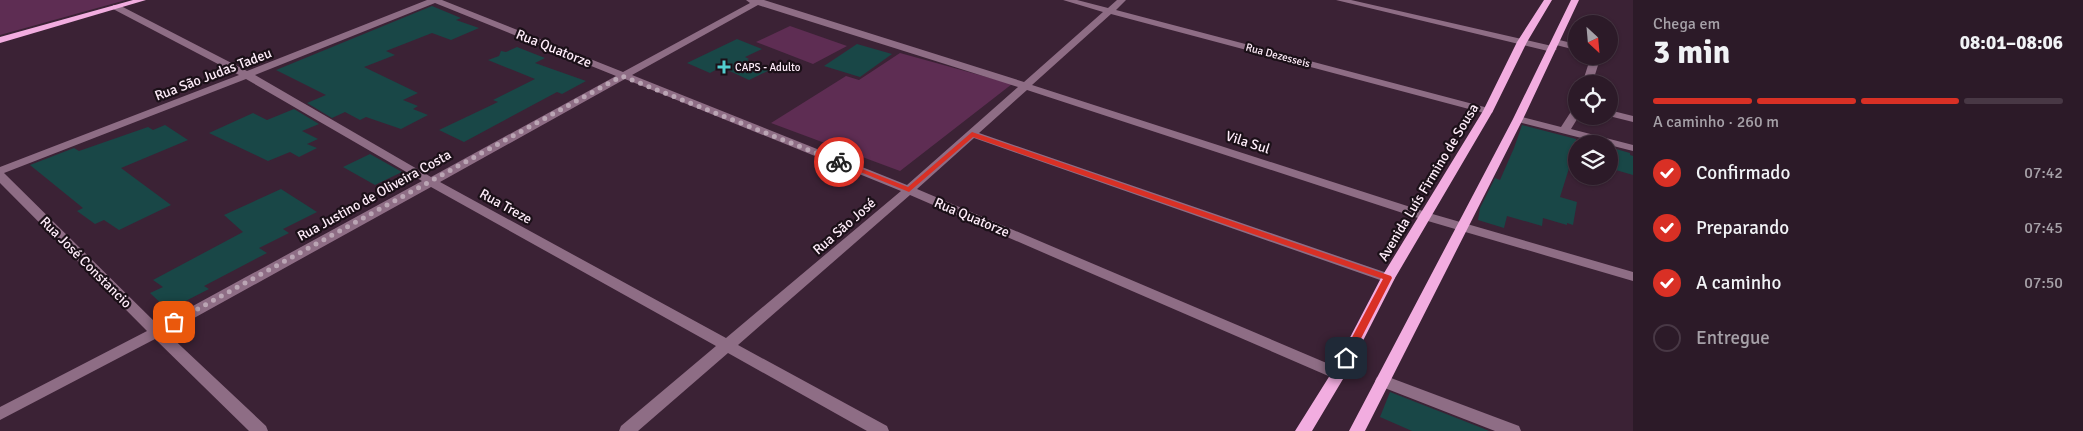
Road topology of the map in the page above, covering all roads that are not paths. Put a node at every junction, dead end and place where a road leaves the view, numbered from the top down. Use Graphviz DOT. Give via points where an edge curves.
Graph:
graph roads {
  1 [pos="142,0"];
  2 [pos="435,0"];
  3 [pos="1067,0"];
  4 [pos="1122,0"];
  5 [pos="1340,0"];
  6 [pos="1548,0"];
  7 [pos="1575,0"];
  8 [pos="756,1"];
  9 [pos="116,7"];
  10 [pos="1109,10"];
  11 [pos="0,40"];
  12 [pos="1522,42"];
  13 [pos="1554,46"];
  14 [pos="1568,47"];
  15 [pos="247,76"];
  16 [pos="622,76"];
  17 [pos="1025,86"];
  18 [pos="1488,111"];
  19 [pos="1618,115"];
  20 [pos="1518,119"];
  21 [pos="1633,119"];
  22 [pos="1568,125"];
  23 [pos="1564,131"];
  24 [pos="972,134"];
  25 [pos="1633,148"];
  26 [pos="0,170"];
  27 [pos="0,176"];
  28 [pos="430,181"];
  29 [pos="909,190"];
  30 [pos="1425,216"];
  31 [pos="1461,227"];
  32 [pos="1633,277"];
  33 [pos="1388,278"];
  34 [pos="157,332"];
  35 [pos="727,346"];
  36 [pos="1338,374"];
  37 [pos="1383,381"];
  38 [pos="0,414"];
  39 [pos="260,431"];
  40 [pos="628,431"];
  41 [pos="881,431"];
  42 [pos="1303,431"];
  43 [pos="1357,431"];
  44 [pos="1513,431"];
  1 -- 9 [label="main road"];
  2 -- 15 [label="street, Rua São Judas Tadeu"];
  2 -- 16 [label="street, Rua Quatorze"];
  3 -- 10 [label="street, Rua Dezesseis"];
  4 -- 10 [label="street, Rua São José"];
  5 -- 12 [label="street"];
  6 -- 12 [label="main road, Avenida Luís Firmino de Sousa"];
  7 -- 13 [label="main road"];
  8 -- 16 [label="street, Rua Justino de Oliveira Costa"];
  8 -- 17 [label="street, Vila Sul"];
  9 -- 11 [label="main road"];
  9 -- 15 [label="street, Rua Treze"];
  10 -- 17 [label="street, Rua São José"];
  10 -- 18 [label="street, Rua Dezesseis"];
  12 -- 13 [label="street"];
  12 -- 18 [label="main road, Avenida Luís Firmino de Sousa"];
  13 -- 14 [label="street"];
  13 -- 20 [label="main road"];
  15 -- 26 [label="street, Rua São Judas Tadeu"];
  15 -- 28 [label="street, Rua Treze"];
  16 -- 28 [label="street, Rua Justino de Oliveira Costa"];
  16 -- 29 [label="street, Rua Quatorze"];
  17 -- 24 [label="street, Rua São José"];
  17 -- 30 [label="street, Vila Sul"];
  18 -- 30 [label="main road, Avenida Luís Firmino de Sousa"];
  19 -- 21 [label="street"];
  20 -- 23 [label="street"];
  20 -- 31 [label="main road"];
  22 -- 23 [label="street"];
  23 -- 25 [label="street"];
  24 -- 29 [label="street, Rua São José"];
  24 -- 33 [label="street"];
  27 -- 34 [label="street, Rua José Constancio"];
  28 -- 34 [label="street, Rua Justino de Oliveira Costa"];
  28 -- 35 [label="street, Rua Treze"];
  29 -- 35 [label="street, Rua São José"];
  29 -- 36 [label="street, Rua Quatorze"];
  30 -- 31 [label="street, Vila Sul"];
  30 -- 33 [label="main road, Avenida Luís Firmino de Sousa"];
  31 -- 32 [label="street, Vila Sul"];
  31 -- 37 [label="main road"];
  33 -- 36 [label="main road, Avenida Luís Firmino de Sousa"];
  34 -- 38 [label="street, Rua Justino de Oliveira Costa"];
  34 -- 39 [label="street, Rua José Constancio"];
  35 -- 40 [label="street, Rua São José"];
  35 -- 41 [label="street, Rua Treze"];
  36 -- 42 [label="main road, Avenida Luís Firmino de Sousa"];
  37 -- 43 [label="main road"];
  37 -- 44 [label="street"];
}
